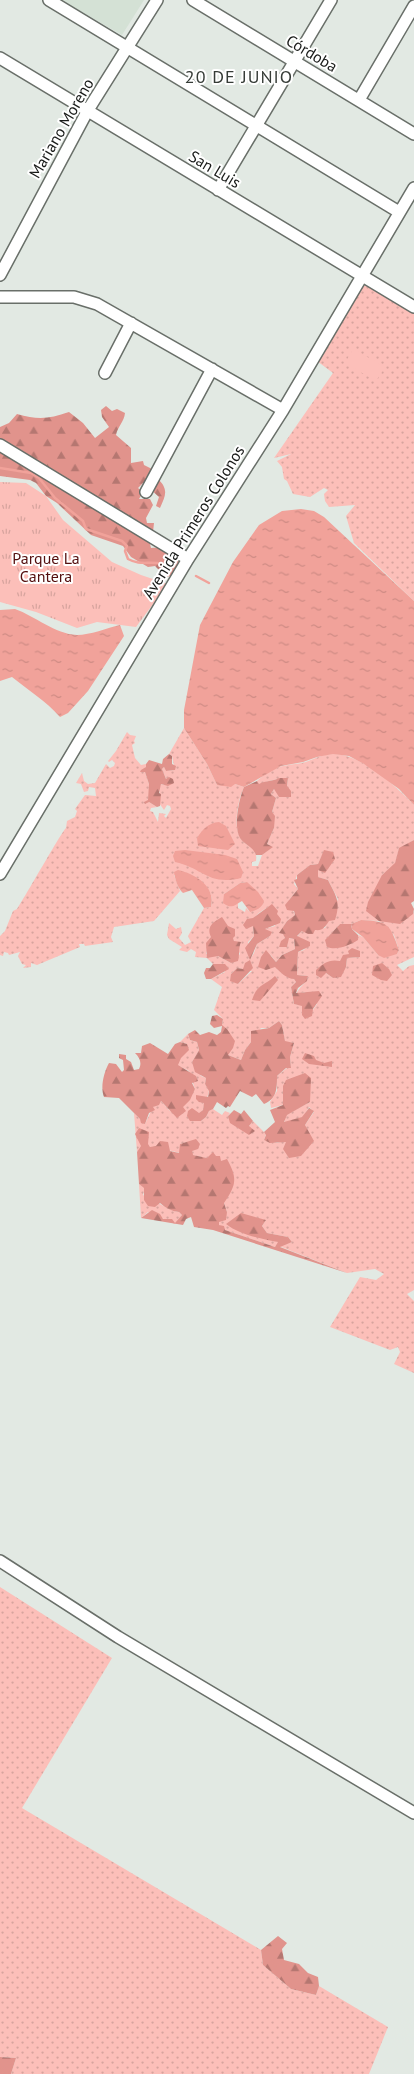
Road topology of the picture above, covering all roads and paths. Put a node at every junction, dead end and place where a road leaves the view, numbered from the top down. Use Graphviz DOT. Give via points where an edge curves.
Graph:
graph roads {
  1 [pos="49,0"];
  2 [pos="157,0"];
  3 [pos="193,0"];
  4 [pos="331,0"];
  5 [pos="414,6"];
  6 [pos="127,48"];
  7 [pos="0,58"];
  8 [pos="295,62"];
  9 [pos="358,100"];
  10 [pos="88,110"];
  11 [pos="256,126"];
  12 [pos="414,134"];
  13 [pos="414,188"];
  14 [pos="218,190"];
  15 [pos="399,212"];
  16 [pos="0,275"];
  17 [pos="361,275"];
  18 [pos="0,297"];
  19 [pos="414,307"];
  20 [pos="131,323"];
  21 [pos="212,369"];
  22 [pos="105,373"];
  23 [pos="283,410"];
  24 [pos="0,445"];
  25 [pos="146,492"];
  26 [pos="188,559"];
  27 [pos="0,874"];
  28 [pos="0,1562"];
  29 [pos="414,1813"];
  1 -- 6 [label="street"];
  2 -- 6 [label="street, Mariano Moreno"];
  3 -- 8 [label="street, Córdoba"];
  4 -- 8 [label="street"];
  5 -- 9 [label="street"];
  6 -- 10 [label="street, Mariano Moreno"];
  6 -- 11 [label="street"];
  7 -- 10 [label="street, San Luis"];
  8 -- 9 [label="street, Córdoba"];
  8 -- 11 [label="street"];
  9 -- 12 [label="street, Córdoba"];
  10 -- 14 [label="street, San Luis"];
  10 -- 16 [label="street, Mariano Moreno"];
  11 -- 14 [label="street"];
  11 -- 15 [label="street"];
  13 -- 15 [label="street, Avenida Primeros Colonos"];
  14 -- 17 [label="street, San Luis"];
  15 -- 17 [label="street, Avenida Primeros Colonos"];
  17 -- 19 [label="street, San Luis"];
  17 -- 23 [label="street, Avenida Primeros Colonos"];
  18 -- 20 [label="street" via="74,297 97,304"];
  20 -- 21 [label="street"];
  20 -- 22 [label="street"];
  21 -- 23 [label="street"];
  21 -- 25 [label="street"];
  23 -- 26 [label="street, Avenida Primeros Colonos"];
  24 -- 26 [label="street"];
  26 -- 27 [label="street, Avenida Primeros Colonos"];
  28 -- 29 [label="street" via="118,1637"];
}
